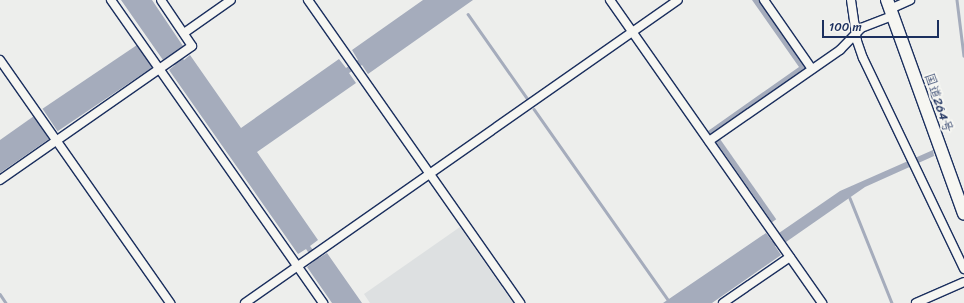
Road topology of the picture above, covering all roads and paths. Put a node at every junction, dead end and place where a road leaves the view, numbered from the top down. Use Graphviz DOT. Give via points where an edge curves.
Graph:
graph roads {
  1 [pos="111,0"];
  2 [pos="161,0"];
  3 [pos="231,0"];
  4 [pos="308,0"];
  5 [pos="610,0"];
  6 [pos="678,0"];
  7 [pos="764,0"];
  8 [pos="851,0"];
  9 [pos="910,0"];
  10 [pos="890,9"];
  11 [pos="632,32"];
  12 [pos="184,33"];
  13 [pos="856,34"];
  14 [pos="0,60"];
  15 [pos="159,69"];
  16 [pos="812,69"];
  17 [pos="56,141"];
  18 [pos="709,141"];
  19 [pos="430,174"];
  20 [pos="0,180"];
  21 [pos="964,214"];
  22 [pos="790,257"];
  23 [pos="297,265"];
  24 [pos="964,269"];
  25 [pos="964,282"];
  26 [pos="170,303"];
  27 [pos="245,303"];
  28 [pos="323,303"];
  29 [pos="520,303"];
  30 [pos="723,303"];
  31 [pos="822,303"];
  32 [pos="916,303"];
  1 -- 15 [label="street"];
  2 -- 12 [label="street"];
  3 -- 12 [label="street"];
  4 -- 19 [label="street"];
  5 -- 11 [label="street"];
  6 -- 11 [label="street"];
  7 -- 16 [label="street"];
  8 -- 13 [label="street"];
  9 -- 10 [label="street"];
  10 -- 13 [label="street"];
  10 -- 21 [label="highway, 国道264号"];
  11 -- 18 [label="street"];
  11 -- 19 [label="street"];
  12 -- 15 [label="street" via="192,46"];
  13 -- 16 [label="street" via="840,50"];
  13 -- 24 [label="street" via="863,58"];
  14 -- 17 [label="street"];
  15 -- 17 [label="street"];
  15 -- 23 [label="street"];
  16 -- 18 [label="street"];
  17 -- 20 [label="street"];
  17 -- 26 [label="street"];
  18 -- 22 [label="street"];
  19 -- 23 [label="street"];
  19 -- 29 [label="street"];
  22 -- 30 [label="street"];
  22 -- 31 [label="street"];
  23 -- 27 [label="street"];
  23 -- 28 [label="street"];
  25 -- 32 [label="street"];
}
